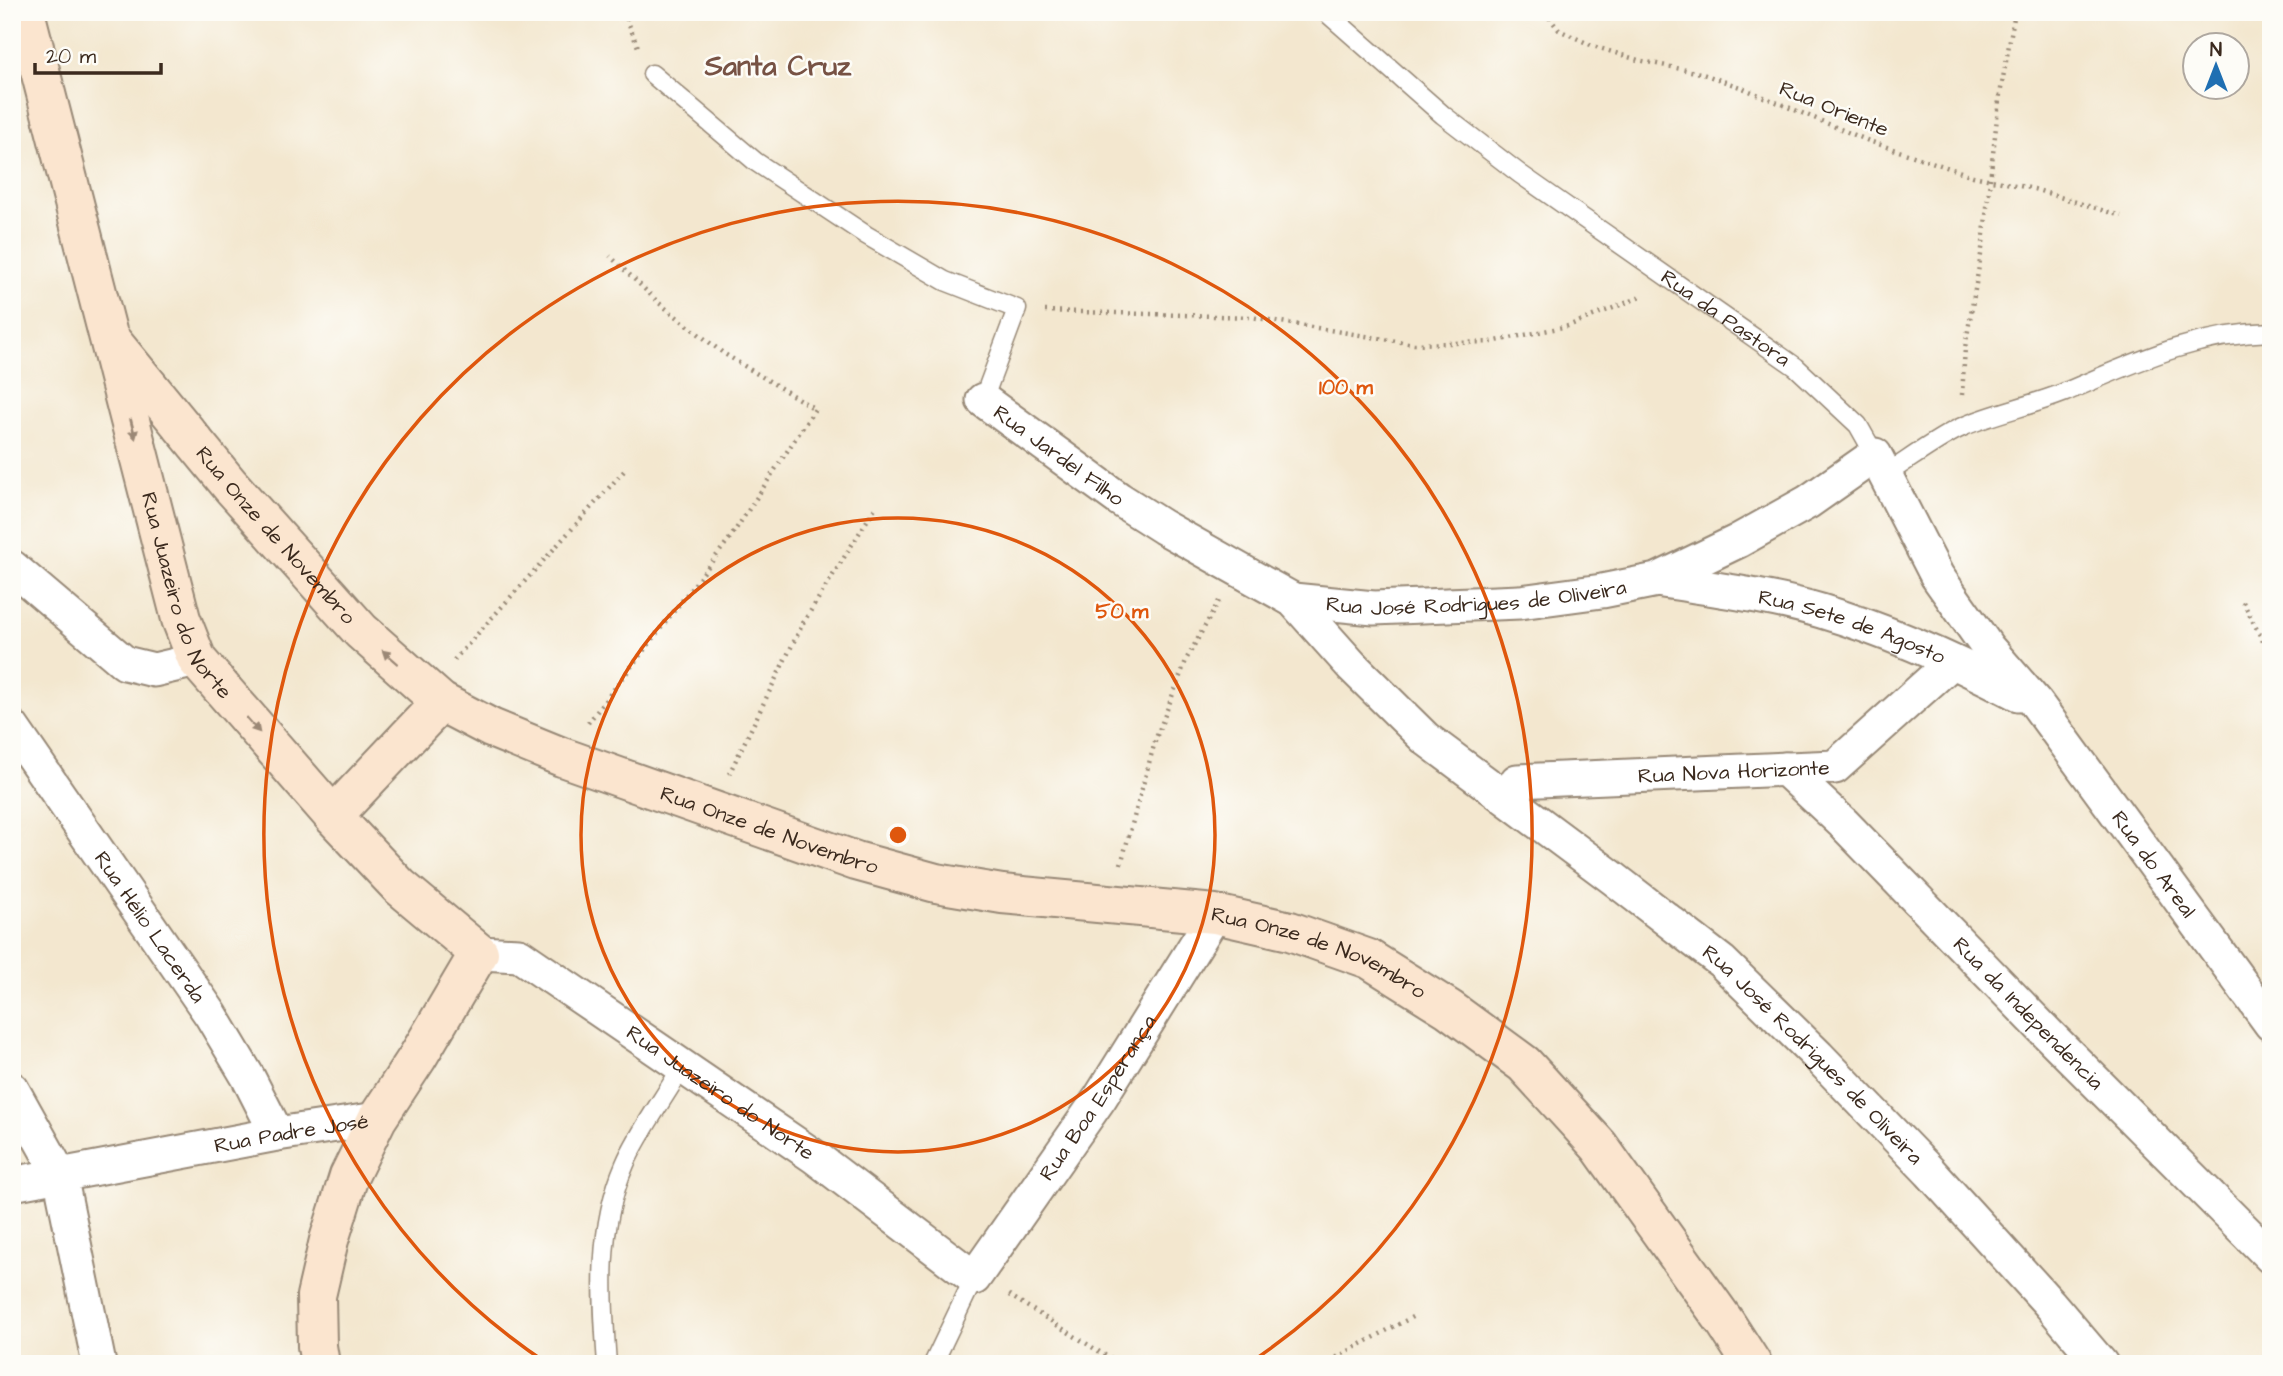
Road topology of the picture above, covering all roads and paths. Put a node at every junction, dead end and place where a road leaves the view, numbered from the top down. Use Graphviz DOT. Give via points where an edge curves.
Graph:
graph roads {
  1 [pos="25,12"];
  2 [pos="624,12"];
  3 [pos="1326,12"];
  4 [pos="1545,12"];
  5 [pos="2015,12"];
  6 [pos="652,74"];
  7 [pos="1991,179"];
  8 [pos="2121,216"];
  9 [pos="610,256"];
  10 [pos="1675,283"];
  11 [pos="1017,309"];
  12 [pos="2271,332"];
  13 [pos="110,339"];
  14 [pos="983,400"];
  15 [pos="1960,428"];
  16 [pos="1880,465"];
  17 [pos="624,471"];
  18 [pos="875,508"];
  19 [pos="12,567"];
  20 [pos="1237,569"];
  21 [pos="1657,580"];
  22 [pos="1293,600"];
  23 [pos="2243,602"];
  24 [pos="2271,657"];
  25 [pos="197,660"];
  26 [pos="1952,662"];
  27 [pos="434,696"];
  28 [pos="2036,704"];
  29 [pos="12,727"];
  30 [pos="562,757"];
  31 [pos="1785,769"];
  32 [pos="1502,782"];
  33 [pos="712,810"];
  34 [pos="333,816"];
  35 [pos="1110,904"];
  36 [pos="1215,914"];
  37 [pos="479,953"];
  38 [pos="2271,1024"];
  39 [pos="682,1067"];
  40 [pos="12,1089"];
  41 [pos="377,1119"];
  42 [pos="277,1134"];
  43 [pos="60,1175"];
  44 [pos="12,1184"];
  45 [pos="2271,1257"];
  46 [pos="974,1278"];
  47 [pos="1414,1316"];
  48 [pos="99,1364"];
  49 [pos="320,1364"];
  50 [pos="607,1364"];
  51 [pos="933,1364"];
  52 [pos="1119,1364"];
  53 [pos="1324,1364"];
  54 [pos="1752,1364"];
  55 [pos="2101,1364"];
  1 -- 13 [label="street, Rua Onze de Novembro"];
  2 -- 6 [label="path"];
  3 -- 10 [label="lane, Rua da Pastora" via="1443,115"];
  4 -- 7 [label="path, Rua Oriente" via="1559,30 1592,46 1700,73 1869,141"];
  5 -- 7 [label="path"];
  6 -- 11 [label="lane" via="756,162 866,235 945,281"];
  7 -- 8 [label="path, Rua Oriente"];
  7 -- 15 [label="path" via="1965,348"];
  9 -- 30 [label="path" via="659,303 723,353 815,409 730,538"];
  10 -- 11 [label="path" via="1568,326 1491,342 1414,344 1251,317"];
  10 -- 16 [label="lane, Rua da Pastora" via="1796,367 1857,425"];
  11 -- 14 [label="lane, Rua Jardel Filho"];
  12 -- 15 [label="lane" via="2205,339 2140,359 2060,394"];
  13 -- 25 [label="street, Rua Juazeiro do Norte, one-way" via="181,619"];
  27 -- 13 [label="street, Rua Onze de Novembro, one-way" via="361,631 230,485"];
  14 -- 20 [label="street, Rua Jardel Filho" via="1119,499"];
  15 -- 16 [label="lane"];
  16 -- 21 [label="street, Rua José Rodrigues de Oliveira"];
  16 -- 28 [label="street, Rua da Pastora" via="1937,576 1987,648"];
  17 -- 27 [label="path"];
  18 -- 33 [label="path" via="803,624"];
  19 -- 25 [label="street" via="125,663 154,670"];
  20 -- 22 [label="street, Rua Jardel Filho"];
  20 -- 35 [label="path" via="1187,658 1156,738"];
  21 -- 22 [label="street, Rua José Rodrigues de Oliveira" via="1520,602 1374,608"];
  21 -- 26 [label="street, Rua Sete de Agosto" via="1820,611"];
  22 -- 32 [label="street, Rua Jardel Filho" via="1425,738"];
  23 -- 24 [label="path"];
  25 -- 34 [label="street, Rua Juazeiro do Norte, one-way"];
  26 -- 28 [label="street, Rua Sete de Agosto"];
  26 -- 31 [label="street, Rua Nova Horizonte" via="1835,767"];
  27 -- 30 [label="street, Rua Onze de Novembro" via="491,728"];
  27 -- 34 [label="street"];
  28 -- 38 [label="street, Rua do Areal"];
  29 -- 42 [label="street, Rua Hélio Lacerda" via="211,1015"];
  30 -- 33 [label="street, Rua Onze de Novembro"];
  31 -- 32 [label="street, Rua Nova Horizonte"];
  31 -- 45 [label="street, Rua da Independencia"];
  32 -- 55 [label="street, Rua José Rodrigues de Oliveira" via="1722,962 1930,1172"];
  33 -- 35 [label="street, Rua Onze de Novembro" via="856,861 936,883"];
  34 -- 37 [label="street, Rua Juazeiro do Norte" via="399,886"];
  35 -- 36 [label="street, Rua Onze de Novembro"];
  36 -- 46 [label="street, Rua Boa Esperança" via="1100,1098"];
  36 -- 54 [label="street, Rua Onze de Novembro" via="1290,931 1369,959 1524,1064 1600,1146"];
  37 -- 39 [label="street, Rua Juazeiro do Norte" via="519,955"];
  37 -- 41 [label="street, Rua Padre José"];
  39 -- 46 [label="street, Rua Juazeiro do Norte" via="815,1157"];
  39 -- 50 [label="lane" via="625,1163 608,1214 602,1257"];
  40 -- 43 [label="street"];
  41 -- 42 [label="street, Rua Padre José"];
  41 -- 49 [label="street" via="349,1177 316,1296"];
  42 -- 43 [label="street, Rua Padre José"];
  43 -- 44 [label="street, Rua Padre José"];
  43 -- 48 [label="street"];
  46 -- 51 [label="lane"];
  46 -- 52 [label="path"];
  47 -- 53 [label="path"];
}
